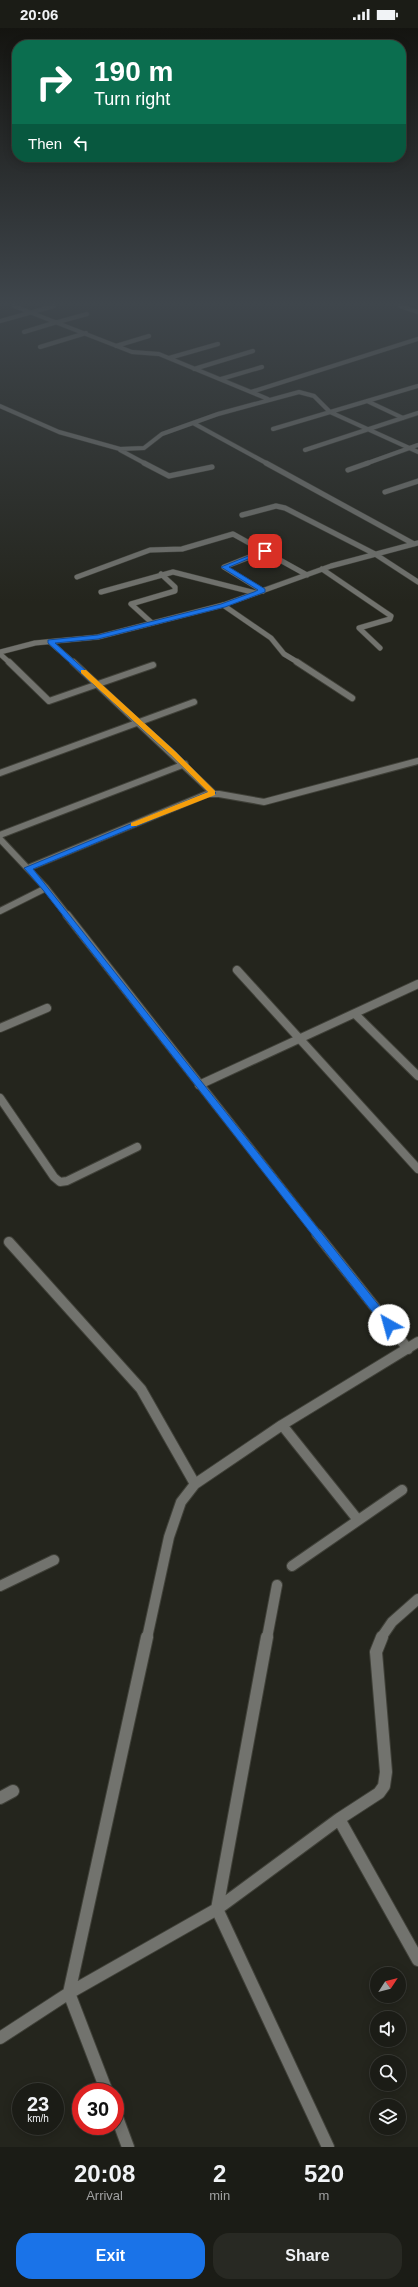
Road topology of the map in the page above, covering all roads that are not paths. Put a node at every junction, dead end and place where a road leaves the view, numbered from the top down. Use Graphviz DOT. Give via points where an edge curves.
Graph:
graph roads {
  1 [pos="250,405"];
  2 [pos="323,405"];
  3 [pos="354,405"];
  4 [pos="375,405"];
  5 [pos="0,406"];
  6 [pos="330,412"];
  7 [pos="418,413"];
  8 [pos="403,418"];
  9 [pos="193,423"];
  10 [pos="273,429"];
  11 [pos="369,430"];
  12 [pos="418,445"];
  13 [pos="120,449"];
  14 [pos="410,449"];
  15 [pos="305,450"];
  16 [pos="418,452"];
  17 [pos="212,467"];
  18 [pos="348,470"];
  19 [pos="418,481"];
  20 [pos="385,492"];
  21 [pos="242,515"];
  22 [pos="416,543"];
  23 [pos="265,551"];
  24 [pos="375,554"];
  25 [pos="322,569"];
  26 [pos="161,574"];
  27 [pos="307,575"];
  28 [pos="77,578"];
  29 [pos="418,582"];
  30 [pos="263,591"];
  31 [pos="101,592"];
  32 [pos="256,593"];
  33 [pos="223,605"];
  34 [pos="152,623"];
  35 [pos="50,642"];
  36 [pos="380,648"];
  37 [pos="0,653"];
  38 [pos="153,665"];
  39 [pos="97,684"];
  40 [pos="352,698"];
  41 [pos="194,702"];
  42 [pos="139,722"];
  43 [pos="418,761"];
  44 [pos="185,764"];
  45 [pos="0,773"];
  46 [pos="213,793"];
  47 [pos="0,835"];
  48 [pos="0,839"];
  49 [pos="28,868"];
  50 [pos="46,888"];
  51 [pos="0,911"];
  52 [pos="237,970"];
  53 [pos="418,984"];
  54 [pos="47,1008"];
  55 [pos="355,1014"];
  56 [pos="0,1028"];
  57 [pos="299,1040"];
  58 [pos="418,1076"];
  59 [pos="199,1085"];
  60 [pos="0,1098"];
  61 [pos="137,1147"];
  62 [pos="418,1169"];
  63 [pos="9,1242"];
  64 [pos="418,1342"];
  65 [pos="408,1349"];
  66 [pos="282,1425"];
  67 [pos="195,1484"];
  68 [pos="402,1490"];
  69 [pos="358,1520"];
  70 [pos="54,1560"];
  71 [pos="292,1566"];
  72 [pos="277,1585"];
  73 [pos="0,1586"];
  74 [pos="418,1599"];
  75 [pos="12,1792"];
  76 [pos="0,1798"];
  77 [pos="339,1819"];
  78 [pos="217,1909"];
  79 [pos="418,1960"];
  80 [pos="69,1993"];
  81 [pos="0,2038"];
  82 [pos="104,2083"];
  83 [pos="124,2135"];
  84 [pos="128,2147"];
  85 [pos="328,2147"];
  1 -- 9 [label="street"];
  2 -- 6 [label="street"];
  3 -- 6 [label="street"];
  4 -- 8 [label="street"];
  5 -- 13 [label="street" via="59,432"];
  6 -- 10 [label="street"];
  6 -- 11 [label="street"];
  7 -- 8 [label="street"];
  8 -- 11 [label="street"];
  9 -- 13 [label="street" via="162,434 144,448"];
  9 -- 22 [label="street"];
  11 -- 14 [label="street"];
  11 -- 15 [label="street"];
  12 -- 14 [label="street"];
  13 -- 17 [label="street" via="169,476"];
  14 -- 16 [label="street"];
  14 -- 18 [label="street"];
  19 -- 20 [label="street"];
  21 -- 24 [label="street" via="276,506 285,508"];
  22 -- 24 [label="street"];
  23 -- 27 [label="street"];
  23 -- 28 [label="street" via="229,534 182,549 150,550"];
  23 -- 30 [label="street" via="224,567"];
  24 -- 25 [label="street"];
  24 -- 29 [label="street"];
  25 -- 27 [label="street"];
  25 -- 36 [label="street" via="391,616 390,619 359,628"];
  26 -- 31 [label="street"];
  26 -- 32 [label="street" via="173,572"];
  26 -- 34 [label="street" via="175,591 131,604"];
  27 -- 30 [label="street"];
  30 -- 32 [label="street"];
  32 -- 33 [label="street"];
  33 -- 34 [label="street"];
  33 -- 40 [label="street" via="271,638 284,654"];
  34 -- 35 [label="street" via="98,637"];
  35 -- 37 [label="street" via="27,644"];
  35 -- 39 [label="street"];
  37 -- 39 [label="street" via="49,701"];
  38 -- 39 [label="street"];
  39 -- 42 [label="street"];
  41 -- 42 [label="street"];
  42 -- 44 [label="street"];
  42 -- 45 [label="street"];
  43 -- 46 [label="street" via="264,802"];
  44 -- 46 [label="street"];
  44 -- 47 [label="street"];
  46 -- 49 [label="street"];
  48 -- 49 [label="street"];
  49 -- 50 [label="street"];
  50 -- 51 [label="street"];
  50 -- 59 [label="street"];
  52 -- 57 [label="street"];
  53 -- 55 [label="street"];
  54 -- 56 [label="street"];
  55 -- 57 [label="street"];
  55 -- 58 [label="street"];
  57 -- 59 [label="street"];
  57 -- 62 [label="street"];
  59 -- 65 [label="street"];
  60 -- 61 [label="street" via="54,1178 60,1182"];
  63 -- 67 [label="street" via="141,1389"];
  64 -- 65 [label="street"];
  65 -- 66 [label="street"];
  66 -- 67 [label="street"];
  66 -- 69 [label="street"];
  67 -- 80 [label="street" via="181,1502 168,1537"];
  68 -- 69 [label="street"];
  69 -- 71 [label="street"];
  70 -- 73 [label="street"];
  72 -- 78 [label="street"];
  74 -- 77 [label="street" via="387,1627 379,1638 376,1652 386,1772 384,1786 379,1793"];
  75 -- 76 [label="street"];
  77 -- 78 [label="street"];
  77 -- 79 [label="street"];
  78 -- 80 [label="street"];
  78 -- 85 [label="street"];
  80 -- 81 [label="street"];
  80 -- 82 [label="street"];
  83 -- 84 [label="street"];
}
